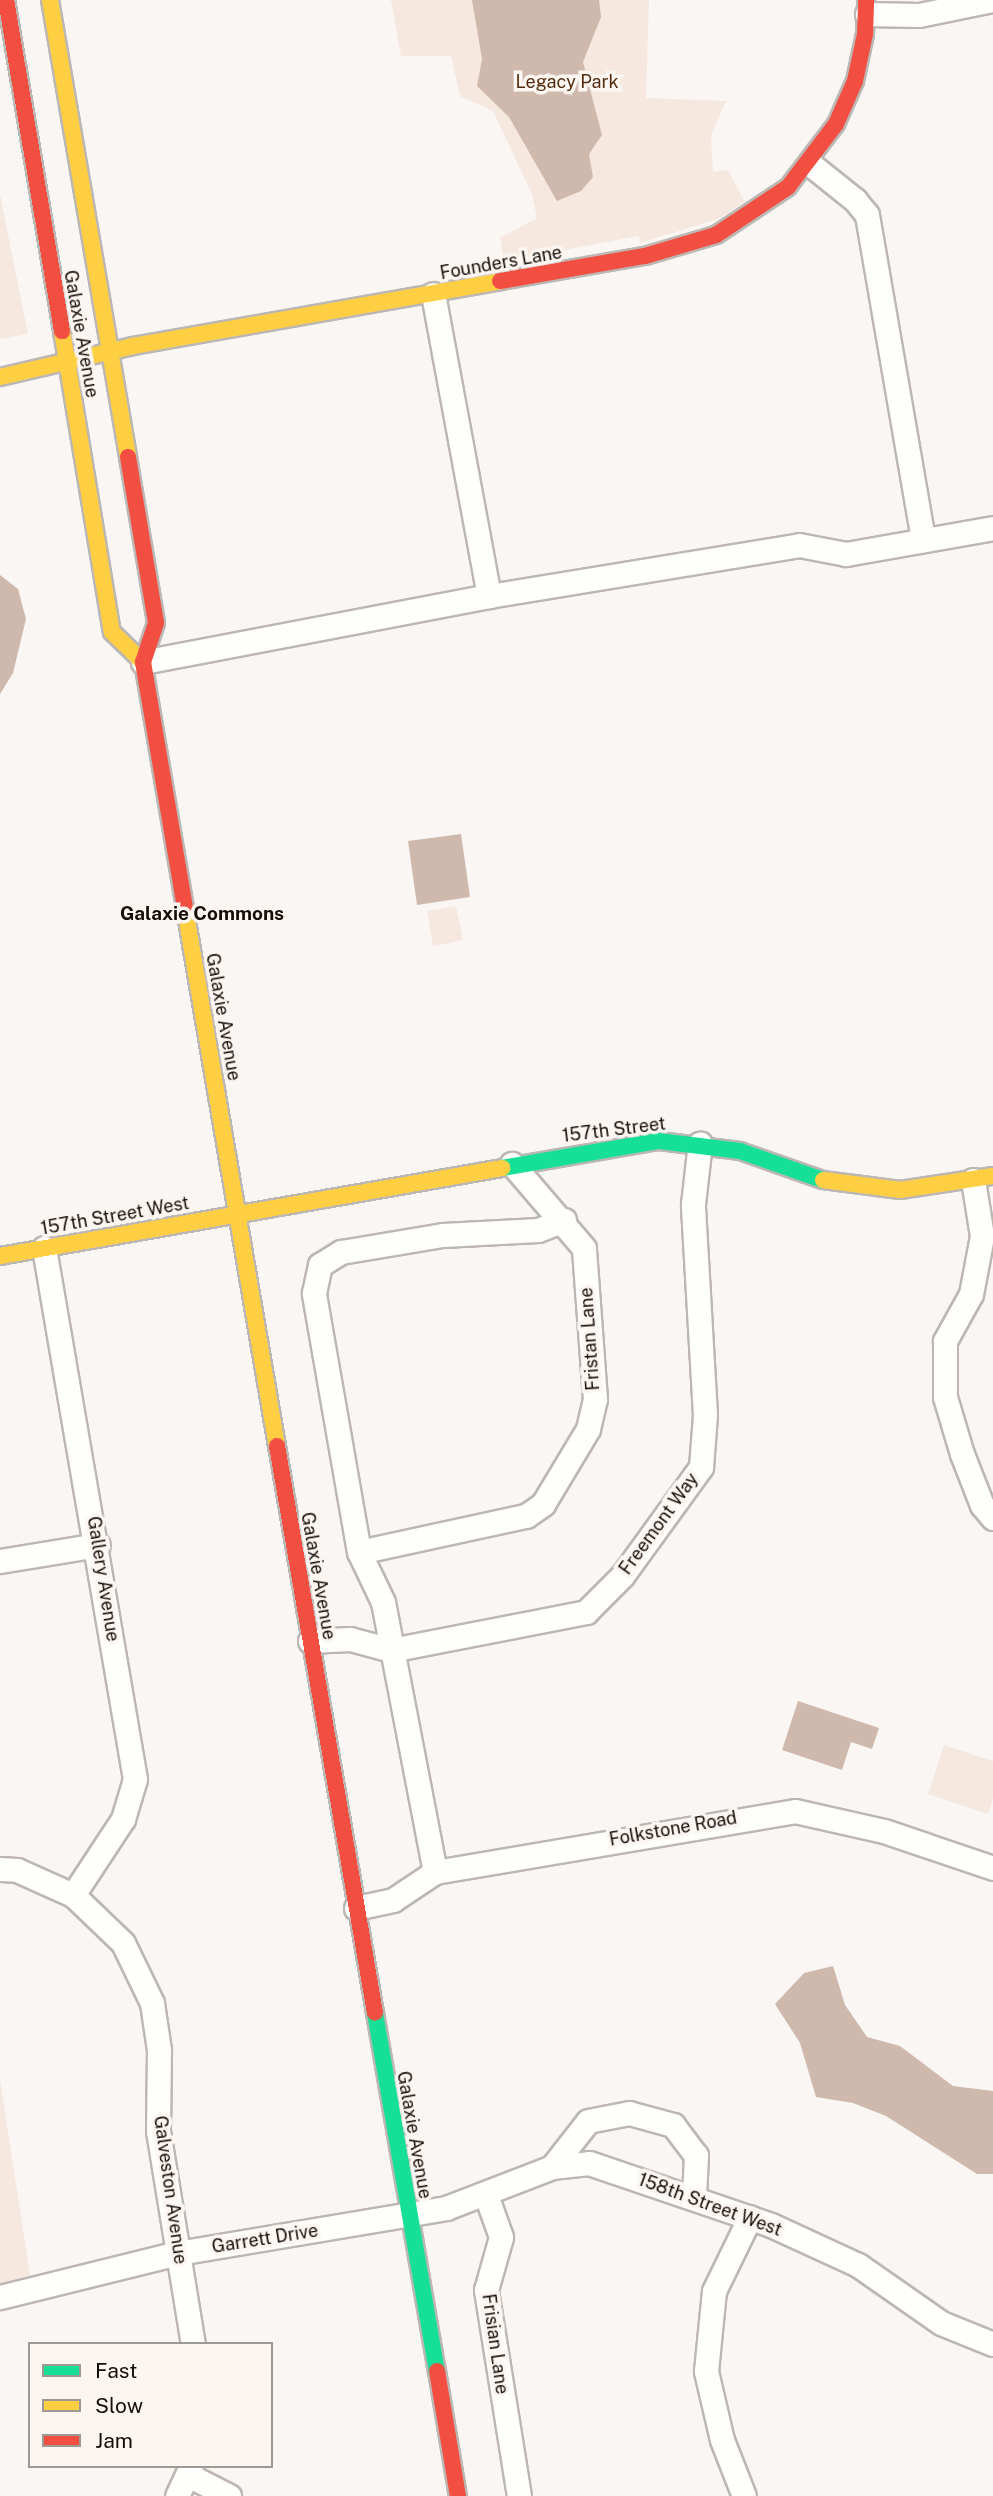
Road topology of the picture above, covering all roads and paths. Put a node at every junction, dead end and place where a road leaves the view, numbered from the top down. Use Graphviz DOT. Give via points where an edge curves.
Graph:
graph roads {
  1 [pos="6,0"];
  2 [pos="50,0"];
  3 [pos="993,1"];
  4 [pos="867,7"];
  5 [pos="810,164"];
  6 [pos="433,294"];
  7 [pos="110,352"];
  8 [pos="67,362"];
  9 [pos="0,377"];
  10 [pos="993,528"];
  11 [pos="923,540"];
  12 [pos="489,596"];
  13 [pos="143,662"];
  14 [pos="700,1143"];
  15 [pos="512,1164"];
  16 [pos="983,1178"];
  17 [pos="237,1214"];
  18 [pos="564,1220"];
  19 [pos="44,1248"];
  20 [pos="0,1256"];
  21 [pos="993,1518"];
  22 [pos="98,1545"];
  23 [pos="359,1552"];
  24 [pos="0,1562"];
  25 [pos="310,1641"];
  26 [pos="391,1650"];
  27 [pos="0,1868"];
  28 [pos="993,1868"];
  29 [pos="435,1871"];
  30 [pos="73,1895"];
  31 [pos="356,1908"];
  32 [pos="552,2167"];
  33 [pos="486,2195"];
  34 [pos="694,2198"];
  35 [pos="408,2216"];
  36 [pos="750,2217"];
  37 [pos="178,2253"];
  38 [pos="0,2297"];
  39 [pos="193,2342"];
  40 [pos="993,2344"];
  41 [pos="190,2471"];
  42 [pos="177,2496"];
  43 [pos="229,2496"];
  44 [pos="458,2496"];
  45 [pos="519,2496"];
  46 [pos="744,2496"];
  1 -- 8 [label="street, Galaxie Avenue"];
  2 -- 7 [label="street, Galaxie Avenue"];
  3 -- 4 [label="street" via="919,15"];
  4 -- 5 [label="street, Founders Lane" via="855,81 836,124"];
  5 -- 6 [label="street, Founders Lane" via="764,207 694,244"];
  5 -- 11 [label="street" via="867,215"];
  6 -- 7 [label="street, Founders Lane"];
  6 -- 12 [label="street"];
  7 -- 8 [label="street, Founders Lane"];
  7 -- 13 [label="street, Galaxie Avenue" via="156,623"];
  8 -- 9 [label="street, Founders Lane"];
  8 -- 13 [label="street, Galaxie Avenue" via="112,632"];
  10 -- 11 [label="street"];
  11 -- 12 [label="street" via="846,554 799,545"];
  12 -- 13 [label="street"];
  13 -- 17 [label="street, Galaxie Avenue"];
  14 -- 15 [label="street, 157th Street" via="616,1146"];
  14 -- 16 [label="street, 157th Street" via="857,1187 900,1190"];
  14 -- 26 [label="street, Freemont Way" via="693,1204 705,1415 701,1466 622,1576 586,1612"];
  15 -- 17 [label="street, 157th Street"];
  15 -- 18 [label="street, Fristan Lane"];
  16 -- 21 [label="street" via="982,1236 971,1294 944,1341 946,1397 962,1454 982,1505"];
  17 -- 19 [label="street, 157th Street West"];
  17 -- 25 [label="street, Galaxie Avenue"];
  18 -- 23 [label="street, Fristan Lane" via="584,1248 595,1399 588,1429 543,1504 526,1516"];
  18 -- 23 [label="street" via="538,1230 443,1235 341,1252 320,1265 314,1293"];
  19 -- 20 [label="street, 157th Street West"];
  19 -- 22 [label="street, Gallery Avenue"];
  22 -- 24 [label="street"];
  22 -- 30 [label="street, Gallery Avenue" via="135,1779 123,1819"];
  23 -- 26 [label="street" via="383,1602"];
  25 -- 26 [label="street, Freemont Way" via="350,1639"];
  25 -- 31 [label="street, Galaxie Avenue"];
  26 -- 29 [label="street"];
  27 -- 30 [label="street" via="17,1870"];
  28 -- 29 [label="street, Folkstone Road" via="884,1831 795,1811"];
  29 -- 31 [label="street, Folkstone Road" via="393,1900"];
  30 -- 37 [label="street, Galveston Avenue" via="123,1943 152,2003 159,2050 158,2131"];
  31 -- 35 [label="street, Galaxie Avenue"];
  32 -- 33 [label="street, 158th Street West"];
  32 -- 34 [label="street, 158th Street West" via="589,2164"];
  32 -- 34 [label="street" via="588,2121 629,2113 673,2125 696,2155"];
  33 -- 35 [label="street, 158th Street West"];
  33 -- 45 [label="street, Frisian Lane" via="501,2237 485,2290"];
  34 -- 36 [label="street, 158th Street West"];
  35 -- 37 [label="street, Garrett Drive"];
  35 -- 44 [label="street, Galaxie Avenue"];
  36 -- 40 [label="street, 158th Street West" via="858,2265 941,2323"];
  36 -- 46 [label="street" via="714,2291 706,2371 722,2440"];
  37 -- 38 [label="street, Garrett Drive"];
  37 -- 39 [label="street, Galveston Avenue"];
  41 -- 42 [label="street"];
  41 -- 43 [label="street"];
}
